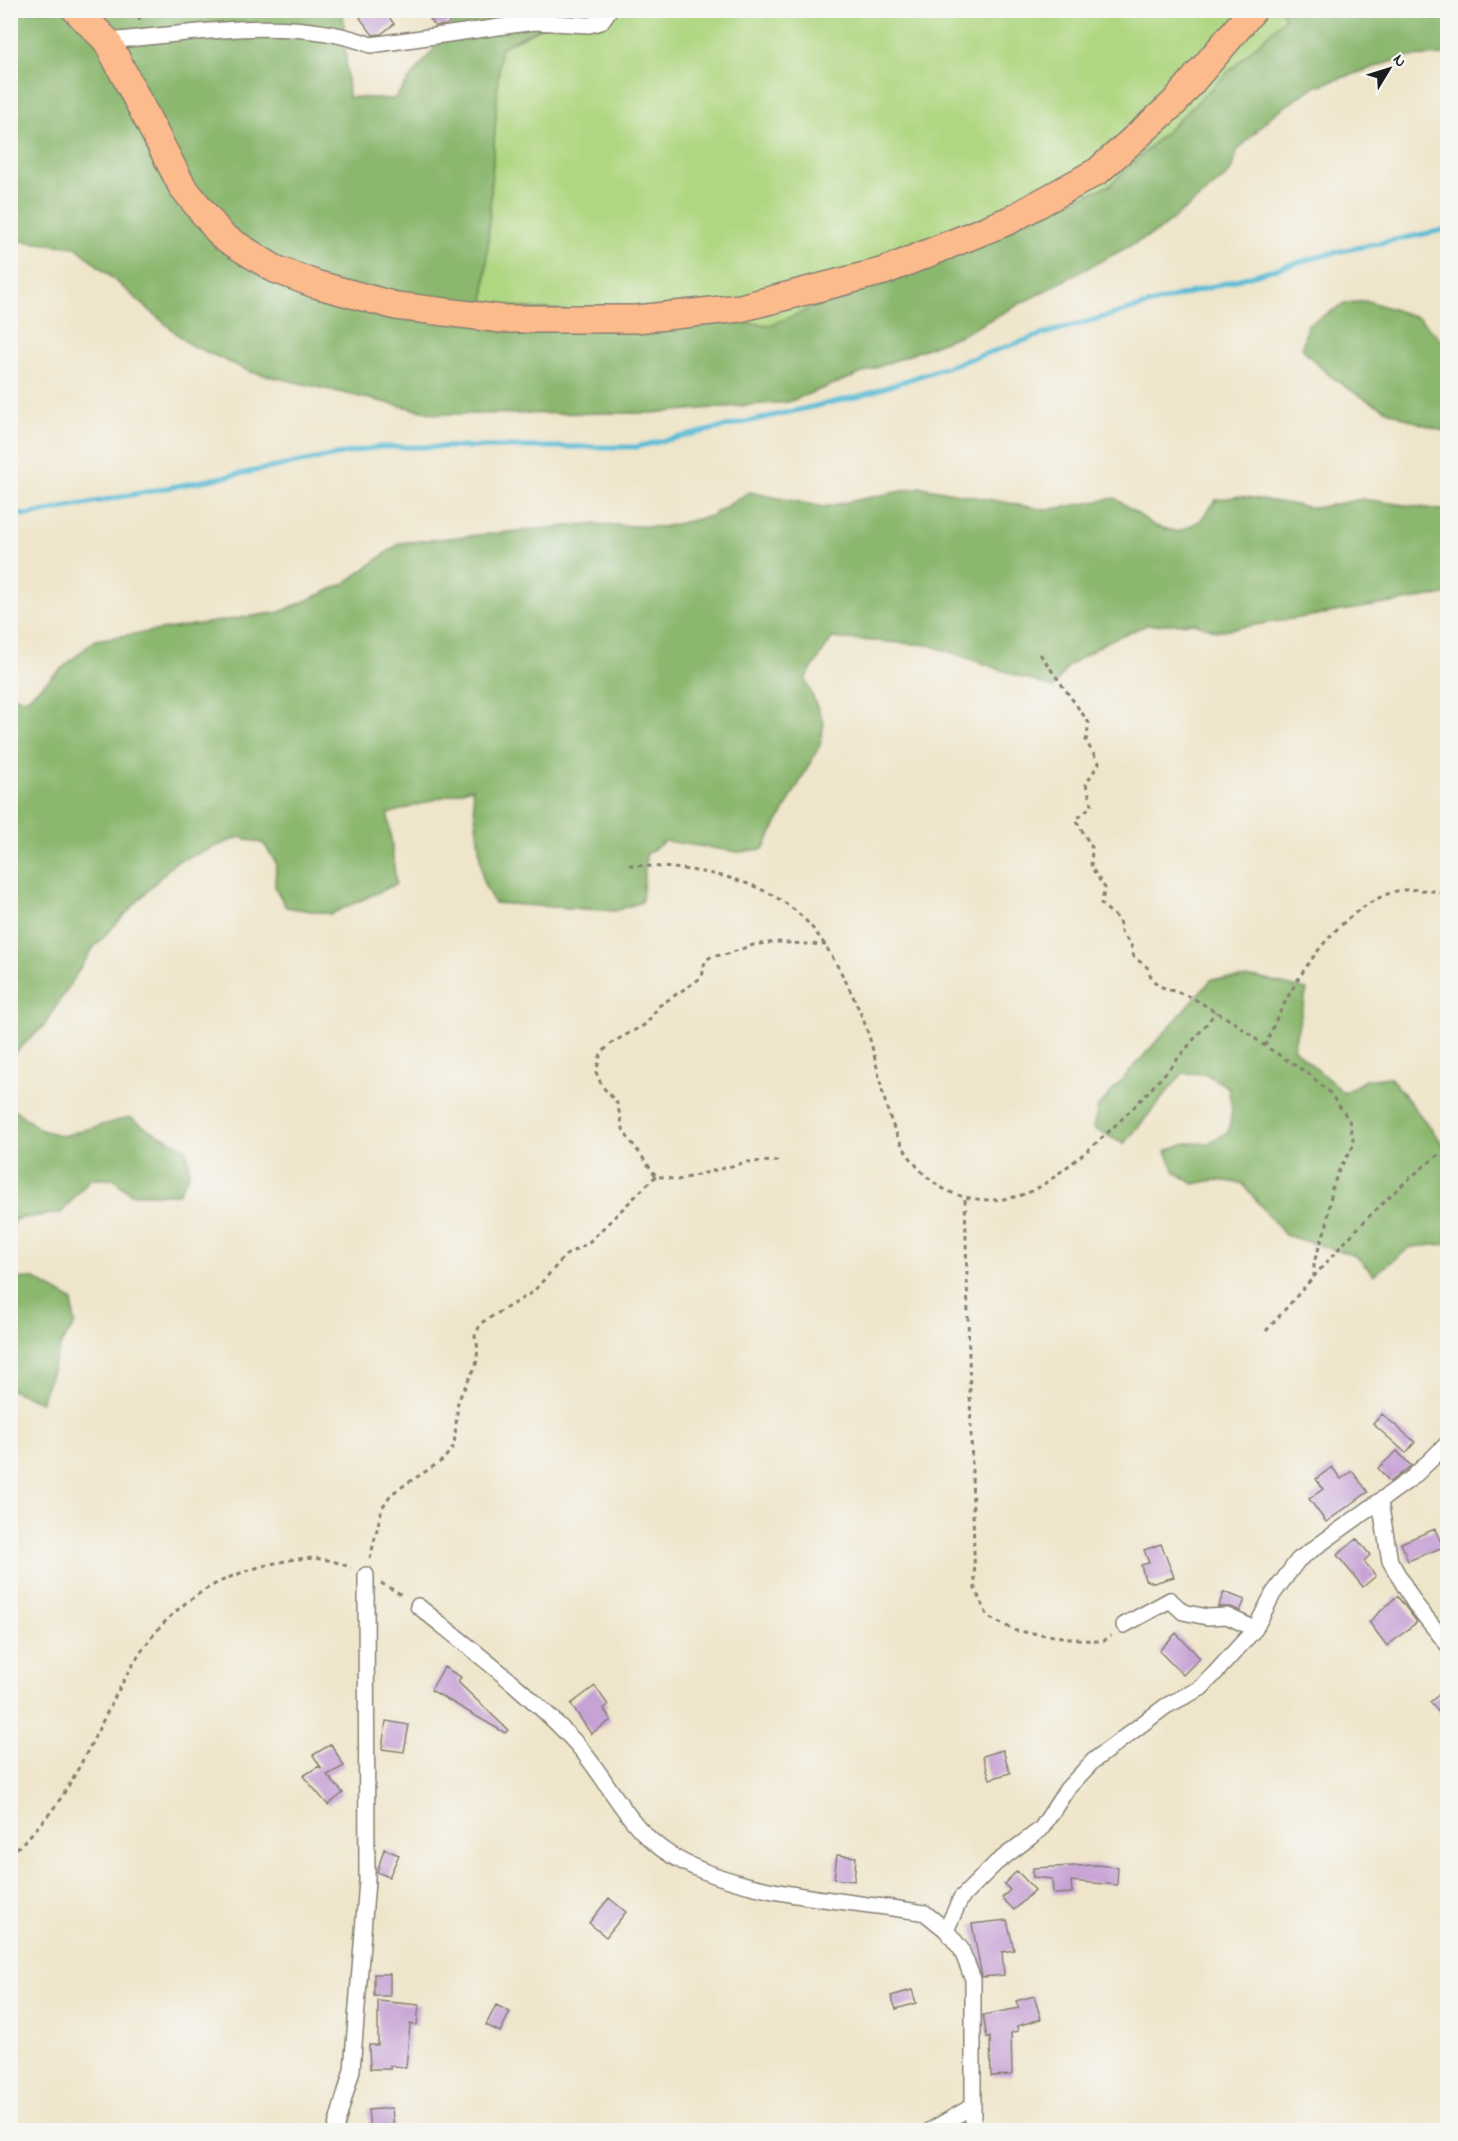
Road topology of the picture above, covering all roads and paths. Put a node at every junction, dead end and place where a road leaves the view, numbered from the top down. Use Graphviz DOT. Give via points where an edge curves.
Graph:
graph roads {
  1 [pos="76,10"];
  2 [pos="609,10"];
  3 [pos="1253,10"];
  4 [pos="107,41"];
  5 [pos="1040,654"];
  6 [pos="629,865"];
  7 [pos="1448,893"];
  8 [pos="826,945"];
  9 [pos="1216,1012"];
  10 [pos="1265,1046"];
  11 [pos="1448,1148"];
  12 [pos="778,1161"];
  13 [pos="656,1176"];
  14 [pos="965,1199"];
  15 [pos="1314,1277"];
  16 [pos="1266,1331"];
  17 [pos="1448,1443"];
  18 [pos="1380,1502"];
  19 [pos="366,1575"];
  20 [pos="418,1606"];
  21 [pos="1124,1625"];
  22 [pos="1255,1629"];
  23 [pos="1448,1645"];
  24 [pos="10,1855"];
  25 [pos="946,1929"];
  26 [pos="973,2106"];
  27 [pos="335,2130"];
  28 [pos="931,2130"];
  29 [pos="973,2130"];
  1 -- 4 [label="highway"];
  2 -- 4 [label="street" via="602,22 589,25 535,22 371,45 352,38 264,28"];
  3 -- 4 [label="highway" via="1174,103 1098,171 1010,220 873,273 740,308 637,319 502,319 396,306 275,269 222,236 182,186"];
  5 -- 9 [label="path" via="1089,723 1086,741 1099,763 1086,784 1092,806 1076,820 1092,848 1091,867 1106,888 1101,904 1119,920 1134,957 1147,967 1159,986 1191,997"];
  6 -- 8 [label="path" via="690,868 747,884 787,904"];
  7 -- 10 [label="path" via="1395,891 1362,907 1308,962"];
  8 -- 13 [label="path" via="775,942 712,956 705,961 702,977 659,1006 646,1024 601,1053 596,1072 602,1086 616,1103 624,1132"];
  8 -- 14 [label="path" via="866,1027 892,1125 909,1156 935,1185"];
  9 -- 10 [label="path"];
  9 -- 14 [label="path" via="1176,1062 1106,1137 1059,1173 1029,1192 1007,1199"];
  10 -- 15 [label="path" via="1309,1074 1330,1093 1349,1120 1354,1145 1332,1188"];
  11 -- 15 [label="path" via="1412,1173"];
  12 -- 13 [label="path" via="747,1162 678,1180"];
  13 -- 19 [label="path" via="588,1244 566,1255 533,1292 481,1323 475,1336 476,1365 458,1401 454,1446 443,1460 391,1494 382,1508"];
  14 -- 21 [label="path" via="975,1588 987,1617 1016,1631 1104,1641"];
  15 -- 16 [label="path"];
  17 -- 18 [label="street"];
  18 -- 22 [label="street" via="1298,1560 1273,1594"];
  18 -- 23 [label="street" via="1390,1561 1415,1604"];
  19 -- 20 [label="path"];
  19 -- 24 [label="path" via="318,1557 292,1558 220,1581 192,1598 164,1622 132,1661 64,1794 34,1833"];
  19 -- 27 [label="street" via="367,1881 352,2070"];
  20 -- 25 [label="street" via="533,1699 593,1763 626,1815 663,1851 686,1864 742,1883 807,1898 925,1912"];
  21 -- 22 [label="street" via="1170,1600 1183,1612 1227,1616"];
  22 -- 25 [label="street" via="1201,1688 1166,1706 1093,1761 1067,1789 1041,1829 996,1863 961,1898"];
  25 -- 26 [label="street" via="961,1949 974,1985"];
  26 -- 28 [label="street"];
  26 -- 29 [label="street"];
}
